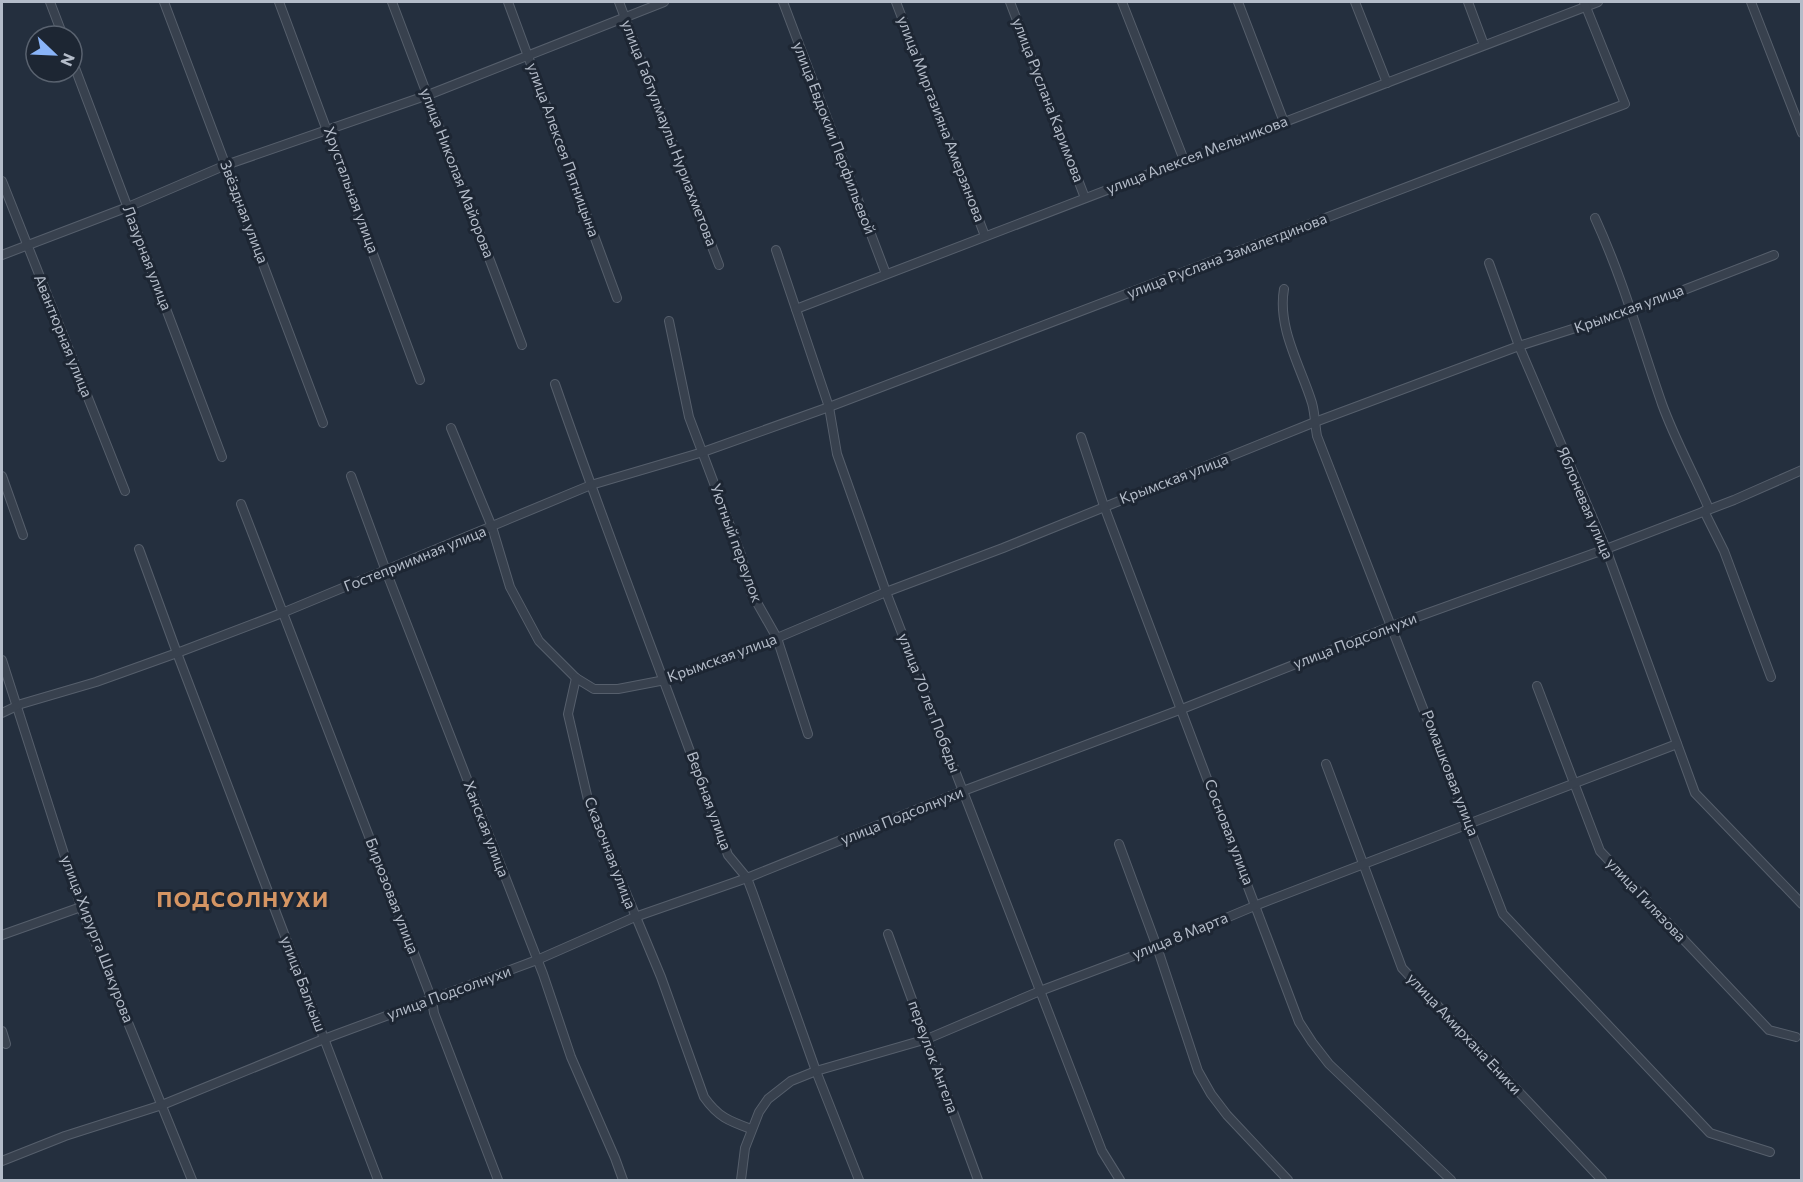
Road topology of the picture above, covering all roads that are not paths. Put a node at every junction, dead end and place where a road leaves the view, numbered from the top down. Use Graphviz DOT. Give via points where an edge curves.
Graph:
graph roads {
  1 [pos="50,2"];
  2 [pos="164,2"];
  3 [pos="279,2"];
  4 [pos="392,2"];
  5 [pos="508,2"];
  6 [pos="619,2"];
  7 [pos="664,2"];
  8 [pos="783,2"];
  9 [pos="896,2"];
  10 [pos="1010,2"];
  11 [pos="1122,2"];
  12 [pos="1238,2"];
  13 [pos="1355,2"];
  14 [pos="1468,2"];
  15 [pos="1598,2"];
  16 [pos="1751,2"];
  17 [pos="1585,4"];
  18 [pos="625,17"];
  19 [pos="58,24"];
  20 [pos="1484,45"];
  21 [pos="528,55"];
  22 [pos="1387,82"];
  23 [pos="81,84"];
  24 [pos="428,95"];
  25 [pos="1284,122"];
  26 [pos="328,128"];
  27 [pos="1802,133"];
  28 [pos="1184,160"];
  29 [pos="226,165"];
  30 [pos="2,182"];
  31 [pos="1085,198"];
  32 [pos="128,207"];
  33 [pos="1595,218"];
  34 [pos="985,236"];
  35 [pos="26,245"];
  36 [pos="776,250"];
  37 [pos="2,255"];
  38 [pos="1774,255"];
  39 [pos="1489,263"];
  40 [pos="719,265"];
  41 [pos="886,274"];
  42 [pos="1284,290"];
  43 [pos="617,298"];
  44 [pos="796,309"];
  45 [pos="1632,310"];
  46 [pos="669,321"];
  47 [pos="522,345"];
  48 [pos="1520,346"];
  49 [pos="420,380"];
  50 [pos="555,384"];
  51 [pos="829,407"];
  52 [pos="1315,422"];
  53 [pos="323,423"];
  54 [pos="451,428"];
  55 [pos="1081,437"];
  56 [pos="703,452"];
  57 [pos="222,457"];
  58 [pos="1802,470"];
  59 [pos="2,476"];
  60 [pos="351,476"];
  61 [pos="591,485"];
  62 [pos="125,491"];
  63 [pos="241,504"];
  64 [pos="1104,506"];
  65 [pos="1707,510"];
  66 [pos="492,527"];
  67 [pos="23,535"];
  68 [pos="140,549"];
  69 [pos="1606,549"];
  70 [pos="386,571"];
  71 [pos="886,592"];
  72 [pos="282,613"];
  73 [pos="1392,626"];
  74 [pos="777,638"];
  75 [pos="177,653"];
  76 [pos="2,660"];
  77 [pos="1771,677"];
  78 [pos="576,678"];
  79 [pos="665,680"];
  80 [pos="1537,686"];
  81 [pos="17,706"];
  82 [pos="1182,709"];
  83 [pos="2,713"];
  84 [pos="808,734"];
  85 [pos="1677,744"];
  86 [pos="1326,764"];
  87 [pos="1573,783"];
  88 [pos="963,791"];
  89 [pos="1469,822"];
  90 [pos="1119,844"];
  91 [pos="1364,863"];
  92 [pos="747,878"];
  93 [pos="1802,904"];
  94 [pos="1257,905"];
  95 [pos="81,906"];
  96 [pos="635,917"];
  97 [pos="2,934"];
  98 [pos="888,934"];
  99 [pos="1157,947"];
  100 [pos="537,960"];
  101 [pos="1040,991"];
  102 [pos="432,1000"];
  103 [pos="2,1031"];
  104 [pos="1796,1037"];
  105 [pos="324,1039"];
  106 [pos="927,1039"];
  107 [pos="6,1044"];
  108 [pos="816,1071"];
  109 [pos="162,1105"];
  110 [pos="751,1129"];
  111 [pos="1770,1152"];
  112 [pos="2,1161"];
  113 [pos="192,1180"];
  114 [pos="378,1180"];
  115 [pos="498,1180"];
  116 [pos="623,1180"];
  117 [pos="741,1180"];
  118 [pos="859,1180"];
  119 [pos="978,1180"];
  120 [pos="1119,1180"];
  121 [pos="1288,1180"];
  122 [pos="1451,1180"];
  123 [pos="1602,1180"];
  1 -- 19 [label="street"];
  2 -- 29 [label="street, Звёздная улица"];
  3 -- 26 [label="street, Хрустальная улица"];
  4 -- 24 [label="street, улица Николая Майорова"];
  5 -- 21 [label="street, улица Алексея Пятницына"];
  6 -- 18 [label="street, улица Габтулмаулы Нуриахметова"];
  7 -- 18 [label="street"];
  8 -- 41 [label="street, улица Евдокии Перфильевой"];
  9 -- 34 [label="street, улица Миргазияна Амерзянова"];
  10 -- 31 [label="street, улица Руслана Каримова"];
  11 -- 28 [label="street"];
  12 -- 25 [label="street"];
  13 -- 22 [label="street"];
  14 -- 20 [label="street"];
  15 -- 17 [label="street, улица Алексея Мельникова"];
  16 -- 27 [label="street"];
  17 -- 20 [label="street, улица Алексея Мельникова"];
  17 -- 51 [label="street, улица Руслана Замалетдинова" via="1625,104"];
  18 -- 21 [label="street"];
  18 -- 40 [label="street, улица Габтулмаулы Нуриахметова"];
  20 -- 22 [label="street, улица Алексея Мельникова"];
  21 -- 24 [label="street"];
  21 -- 43 [label="street, улица Алексея Пятницына"];
  22 -- 25 [label="street, улица Алексея Мельникова"];
  23 -- 32 [label="street, Лазурная улица"];
  24 -- 26 [label="street"];
  24 -- 47 [label="street, улица Николая Майорова"];
  25 -- 28 [label="street, улица Алексея Мельникова"];
  26 -- 29 [label="street"];
  26 -- 49 [label="street, Хрустальная улица"];
  28 -- 31 [label="street, улица Алексея Мельникова"];
  29 -- 32 [label="street"];
  29 -- 53 [label="street, Звёздная улица"];
  30 -- 35 [label="street, Авантюрная улица"];
  31 -- 34 [label="street, улица Алексея Мельникова"];
  32 -- 35 [label="street"];
  32 -- 57 [label="street, Лазурная улица"];
  33 -- 45 [label="street"];
  34 -- 41 [label="street, улица Алексея Мельникова"];
  35 -- 37 [label="street"];
  35 -- 62 [label="street, Авантюрная улица"];
  36 -- 44 [label="street, улица 70 лет Победы"];
  38 -- 45 [label="street, Крымская улица"];
  39 -- 48 [label="street, Яблоневая улица"];
  41 -- 44 [label="street, улица Алексея Мельникова"];
  42 -- 52 [label="street, Ромашковая улица" via="1284,316"];
  44 -- 51 [label="street, улица 70 лет Победы"];
  45 -- 48 [label="street, Крымская улица"];
  45 -- 65 [label="street" via="1663,406"];
  46 -- 56 [label="street, Уютный переулок" via="689,417"];
  48 -- 52 [label="street, Крымская улица"];
  48 -- 69 [label="street, Яблоневая улица"];
  50 -- 61 [label="street, Вербная улица"];
  51 -- 56 [label="street, Гостеприимная улица"];
  51 -- 71 [label="street, улица 70 лет Победы" via="837,454"];
  52 -- 64 [label="street, Крымская улица"];
  52 -- 73 [label="street, Ромашковая улица" via="1317,436"];
  54 -- 66 [label="street"];
  55 -- 64 [label="street, Сосновая улица"];
  56 -- 61 [label="street, Гостеприимная улица"];
  56 -- 74 [label="street, Уютный переулок" via="751,592"];
  58 -- 65 [label="street, улица Подсолнухи"];
  59 -- 67 [label="street"];
  60 -- 70 [label="street, Ханская улица"];
  61 -- 66 [label="street, Гостеприимная улица"];
  61 -- 79 [label="street, Вербная улица"];
  63 -- 72 [label="street, Бирюзовая улица"];
  64 -- 71 [label="street, Крымская улица"];
  64 -- 82 [label="street, Сосновая улица"];
  65 -- 69 [label="street, улица Подсолнухи"];
  65 -- 77 [label="street"];
  66 -- 70 [label="street, Гостеприимная улица"];
  66 -- 78 [label="street" via="510,587 539,641"];
  68 -- 75 [label="street, улица Балкыш"];
  69 -- 73 [label="street, улица Подсолнухи"];
  69 -- 85 [label="street, Яблоневая улица"];
  70 -- 72 [label="street, Гостеприимная улица"];
  70 -- 100 [label="street, Ханская улица"];
  71 -- 74 [label="street, Крымская улица"];
  71 -- 88 [label="street, улица 70 лет Победы"];
  72 -- 75 [label="street, Гостеприимная улица"];
  72 -- 102 [label="street, Бирюзовая улица"];
  73 -- 82 [label="street, улица Подсолнухи"];
  73 -- 89 [label="street, Ромашковая улица"];
  74 -- 79 [label="street, Крымская улица"];
  74 -- 84 [label="street, Уютный переулок"];
  75 -- 81 [label="street, Гостеприимная улица"];
  75 -- 105 [label="street, улица Балкыш"];
  76 -- 81 [label="street, улица Хирурга Шакурова"];
  78 -- 79 [label="street, Крымская улица" via="594,689 618,689"];
  78 -- 96 [label="street, Сказочная улица" via="568,714 588,804"];
  79 -- 92 [label="street, Вербная улица" via="728,855"];
  80 -- 87 [label="street, улица Гилязова"];
  81 -- 83 [label="street, Гостеприимная улица"];
  81 -- 95 [label="street, улица Хирурга Шакурова"];
  82 -- 88 [label="street, улица Подсолнухи"];
  82 -- 94 [label="street, Сосновая улица"];
  85 -- 87 [label="street, улица 8 Марта"];
  85 -- 93 [label="street, Яблоневая улица" via="1695,793"];
  86 -- 91 [label="street, улица Амирхана Еники"];
  87 -- 89 [label="street, улица 8 Марта"];
  87 -- 104 [label="street, улица Гилязова" via="1600,851 1769,1030"];
  88 -- 92 [label="street, улица Подсолнухи"];
  88 -- 101 [label="street, улица 70 лет Победы"];
  89 -- 91 [label="street, улица 8 Марта"];
  89 -- 111 [label="street, Ромашковая улица" via="1503,914 1710,1133"];
  90 -- 99 [label="street"];
  91 -- 94 [label="street, улица 8 Марта"];
  91 -- 123 [label="street, улица Амирхана Еники" via="1402,968"];
  92 -- 96 [label="street, улица Подсолнухи"];
  92 -- 108 [label="street, Вербная улица"];
  94 -- 99 [label="street, улица 8 Марта"];
  94 -- 122 [label="street, Сосновая улица" via="1299,1022 1312,1042 1329,1064"];
  95 -- 97 [label="street"];
  95 -- 109 [label="street, улица Хирурга Шакурова"];
  96 -- 100 [label="street, улица Подсолнухи"];
  96 -- 110 [label="street, Сказочная улица" via="661,976 704,1096 724,1119"];
  98 -- 106 [label="street, переулок Ангела"];
  99 -- 101 [label="street, улица 8 Марта"];
  99 -- 121 [label="street" via="1198,1071 1227,1115"];
  100 -- 102 [label="street, улица Подсолнухи"];
  100 -- 116 [label="street, Ханская улица" via="571,1057"];
  101 -- 106 [label="street, улица 8 Марта"];
  101 -- 120 [label="street, улица 70 лет Победы" via="1102,1151"];
  102 -- 105 [label="street, улица Подсолнухи"];
  102 -- 115 [label="street, Бирюзовая улица"];
  103 -- 107 [label="street"];
  105 -- 109 [label="street, улица Подсолнухи"];
  105 -- 114 [label="street, улица Балкыш"];
  106 -- 108 [label="street, улица 8 Марта"];
  106 -- 119 [label="street, переулок Ангела"];
  108 -- 110 [label="street, улица 8 Марта" via="778,1090 759,1112"];
  108 -- 118 [label="street, Вербная улица"];
  109 -- 112 [label="street, улица Подсолнухи"];
  109 -- 113 [label="street, улица Хирурга Шакурова"];
  110 -- 117 [label="street, улица 8 Марта"];
}
